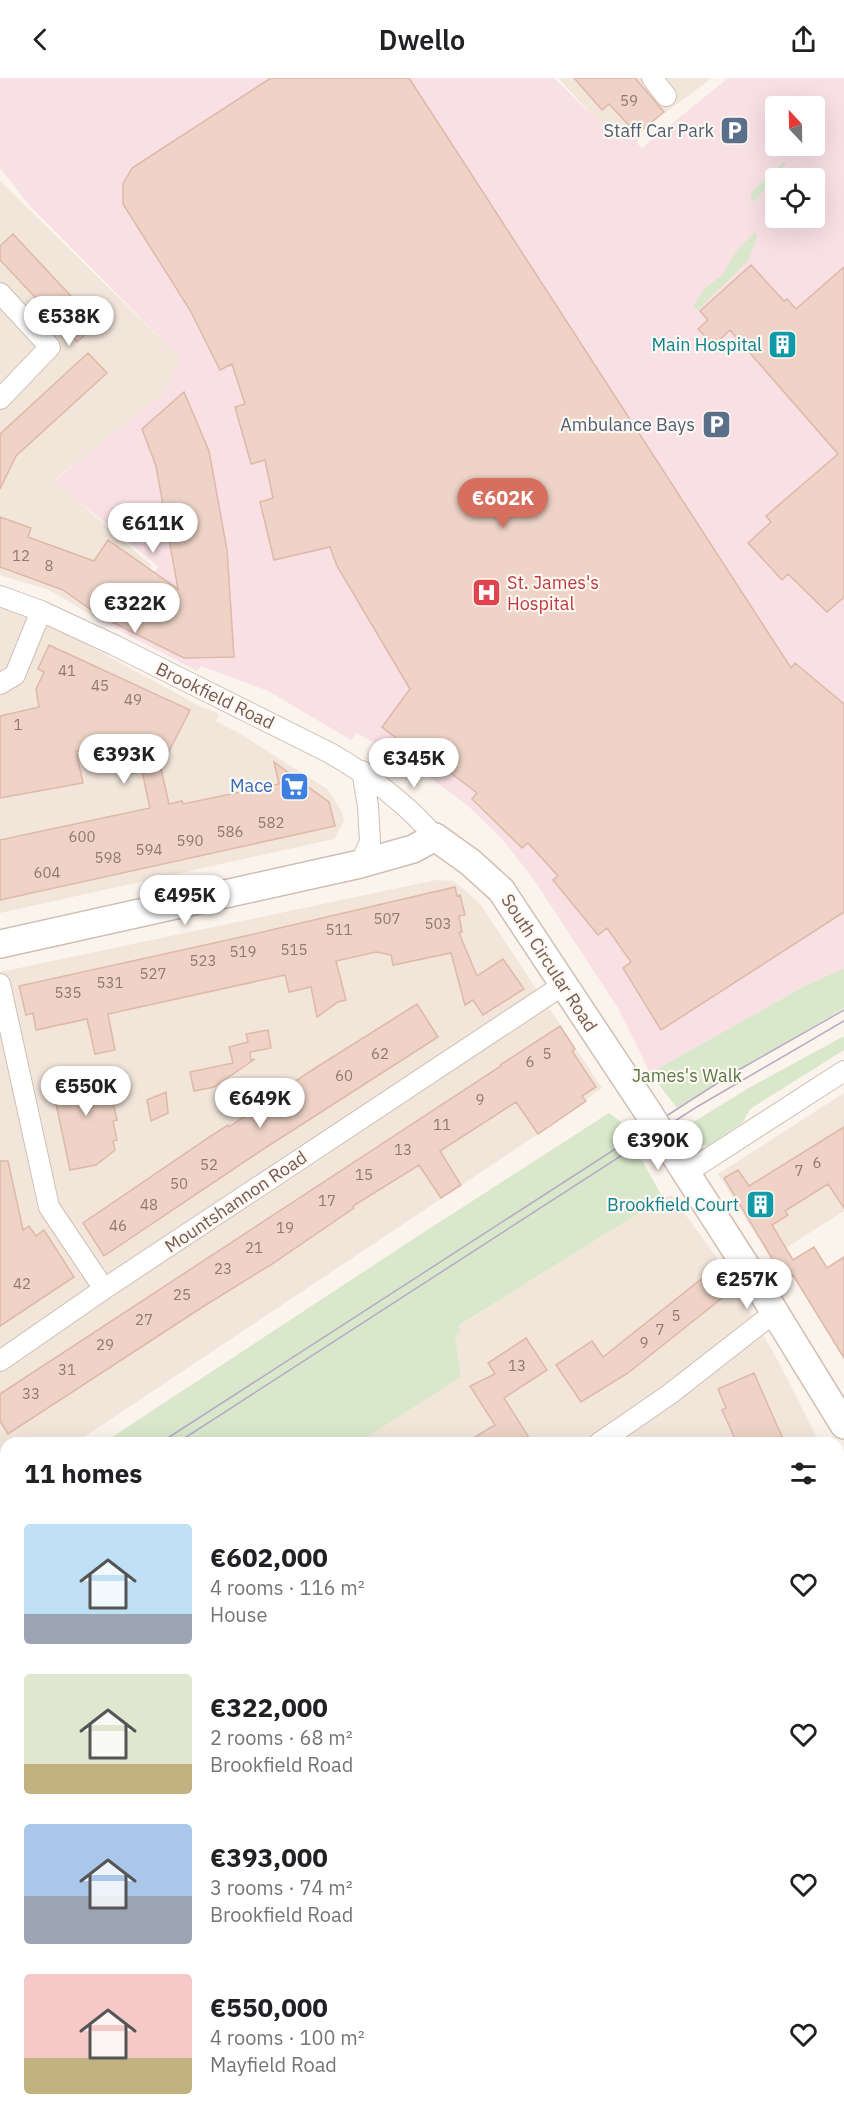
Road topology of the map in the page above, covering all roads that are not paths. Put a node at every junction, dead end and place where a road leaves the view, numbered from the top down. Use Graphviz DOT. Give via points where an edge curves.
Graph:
graph roads {
  1 [pos="652,78"];
  2 [pos="666,96"];
  3 [pos="0,293"];
  4 [pos="0,399"];
  5 [pos="0,596"];
  6 [pos="41,611"];
  7 [pos="0,684"];
  8 [pos="362,771"];
  9 [pos="435,837"];
  10 [pos="360,864"];
  11 [pos="0,944"];
  12 [pos="0,984"];
  13 [pos="563,986"];
  14 [pos="844,1071"];
  15 [pos="686,1173"];
  16 [pos="104,1289"];
  17 [pos="775,1312"];
  18 [pos="0,1361"];
  19 [pos="844,1425"];
  20 [pos="608,1437"];
  1 -- 2 [label="street"];
  3 -- 4 [label="street" via="50,347"];
  5 -- 6 [label="street, Brookfield Road"];
  6 -- 7 [label="street" via="15,675"];
  6 -- 8 [label="street, Brookfield Road"];
  8 -- 9 [label="street, Brookfield Road" via="420,819"];
  8 -- 10 [label="street" via="370,842"];
  9 -- 10 [label="main road" via="413,849"];
  9 -- 13 [label="main road, South Circular Road" via="501,890"];
  10 -- 11 [label="main road"];
  12 -- 16 [label="street" via="49,1207"];
  13 -- 15 [label="main road, South Circular Road, bridge"];
  13 -- 16 [label="street, Mountshannon Road"];
  14 -- 15 [label="street"];
  15 -- 17 [label="main road, South Circular Road"];
  16 -- 18 [label="street, Mountshannon Road"];
  17 -- 19 [label="main road, South Circular Road"];
  17 -- 20 [label="street"];
}
